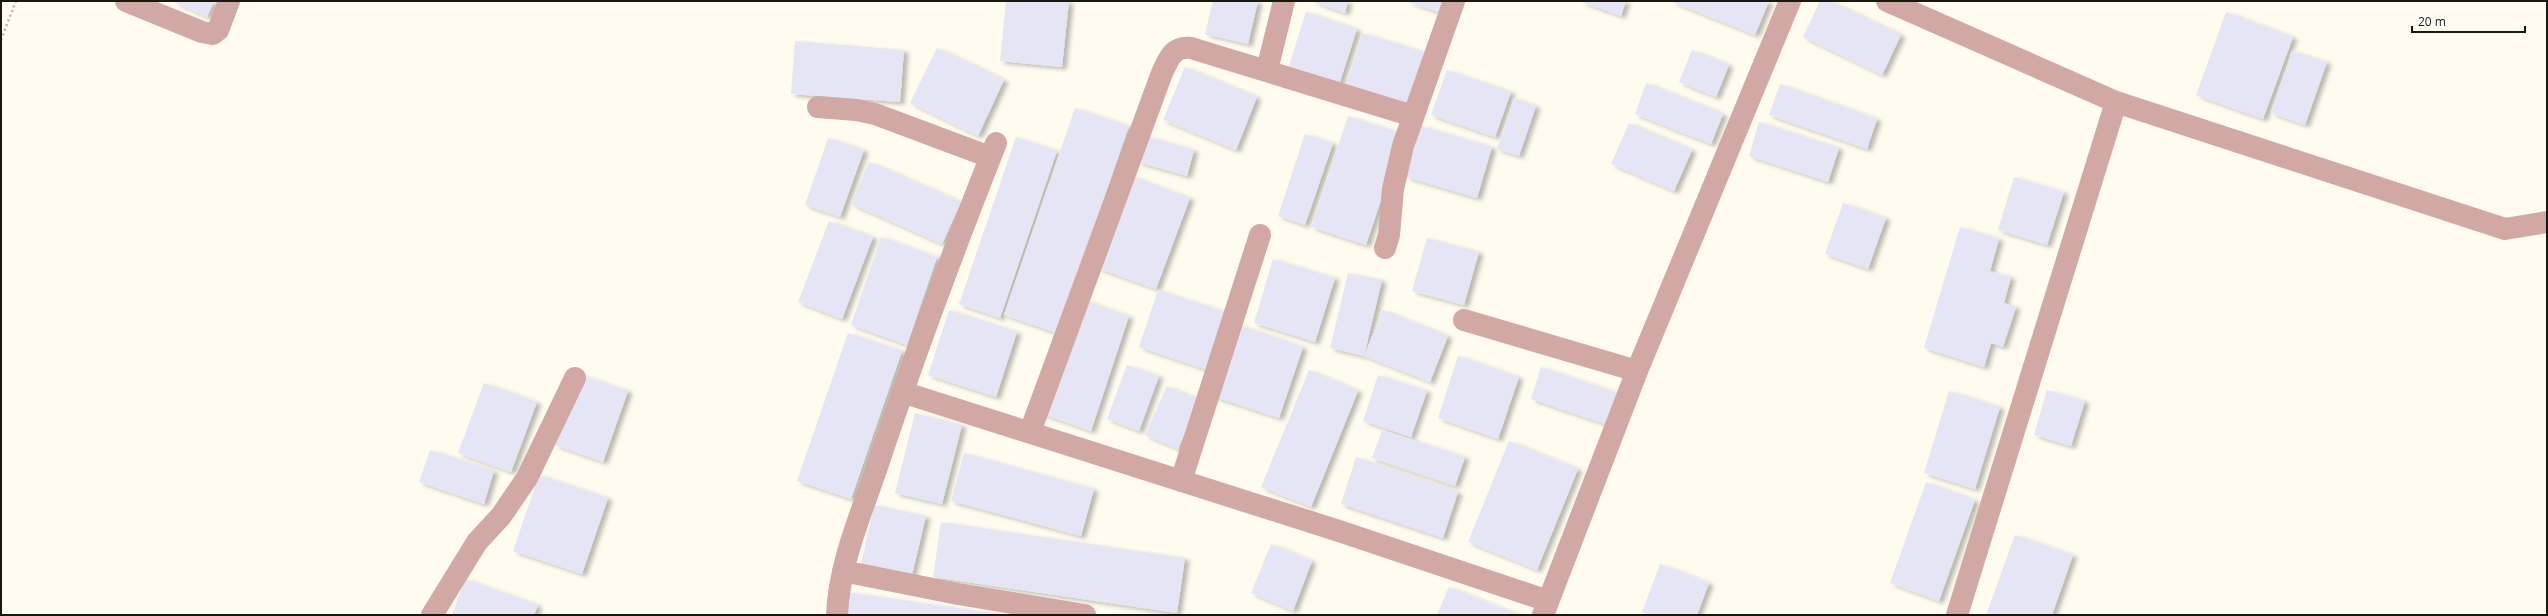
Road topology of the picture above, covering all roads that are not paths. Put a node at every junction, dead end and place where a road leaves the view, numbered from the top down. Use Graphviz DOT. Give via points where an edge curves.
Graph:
graph roads {
  1 [pos="126,1"];
  2 [pos="229,1"];
  3 [pos="1284,1"];
  4 [pos="1454,1"];
  5 [pos="1790,1"];
  6 [pos="1887,1"];
  7 [pos="1267,70"];
  8 [pos="2116,102"];
  9 [pos="818,107"];
  10 [pos="1413,116"];
  11 [pos="2547,222"];
  12 [pos="1260,235"];
  13 [pos="1385,248"];
  14 [pos="1464,320"];
  15 [pos="1638,371"];
  16 [pos="574,378"];
  17 [pos="902,392"];
  18 [pos="1030,432"];
  19 [pos="1181,481"];
  20 [pos="843,571"];
  21 [pos="1545,608"];
  22 [pos="432,615"];
  23 [pos="837,615"];
  24 [pos="1085,615"];
  25 [pos="1957,615"];
  1 -- 2 [label="street" via="202,32 213,34 218,30"];
  3 -- 7 [label="street"];
  4 -- 10 [label="street"];
  5 -- 15 [label="street"];
  6 -- 8 [label="street"];
  7 -- 10 [label="street"];
  7 -- 18 [label="street" via="1192,48 1179,48 1172,53 1159,80"];
  8 -- 11 [label="street" via="2505,229"];
  8 -- 25 [label="street"];
  9 -- 17 [label="street" via="875,114 993,150"];
  10 -- 13 [label="street" via="1393,189 1389,235"];
  12 -- 19 [label="street"];
  14 -- 15 [label="street"];
  15 -- 21 [label="street"];
  16 -- 22 [label="street" via="527,478 502,516 477,542"];
  17 -- 18 [label="street"];
  17 -- 20 [label="street"];
  18 -- 19 [label="street"];
  19 -- 21 [label="street"];
  20 -- 23 [label="street"];
  20 -- 24 [label="street" via="958,594"];
}
